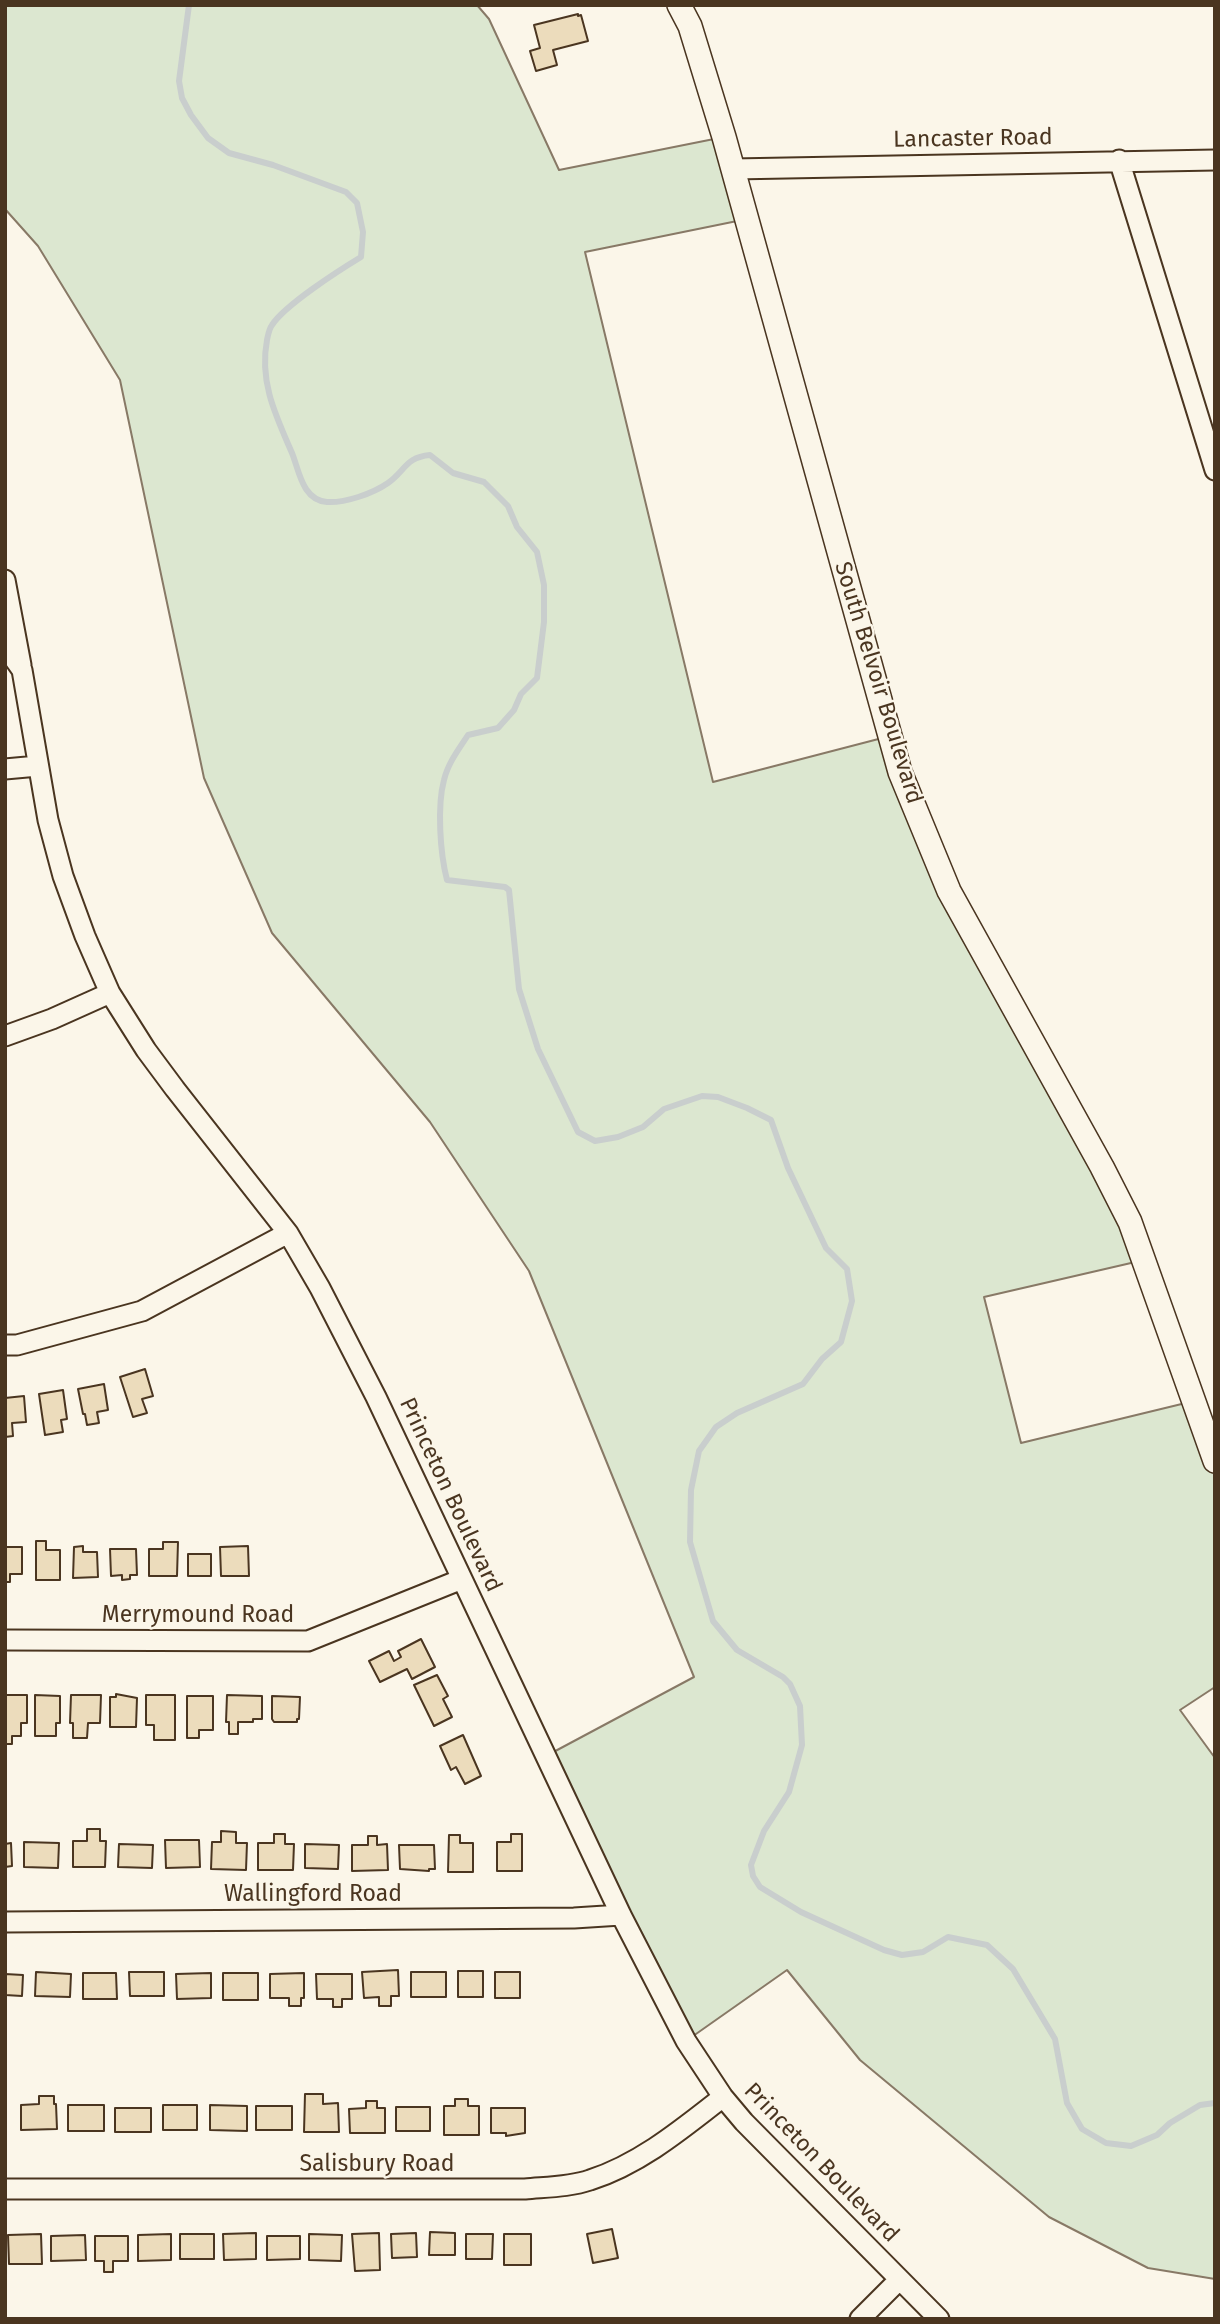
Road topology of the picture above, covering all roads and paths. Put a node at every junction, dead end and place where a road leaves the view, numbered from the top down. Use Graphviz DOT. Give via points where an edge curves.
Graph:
graph roads {
  1 [pos="679,5"];
  2 [pos="1119,160"];
  3 [pos="1215,160"];
  4 [pos="733,170"];
  5 [pos="1214,461"];
  6 [pos="5,580"];
  7 [pos="5,646"];
  8 [pos="22,670"];
  9 [pos="38,766"];
  10 [pos="5,769"];
  11 [pos="110,993"];
  12 [pos="5,1035"];
  13 [pos="288,1233"];
  14 [pos="5,1345"];
  15 [pos="1215,1461"];
  16 [pos="462,1578"];
  17 [pos="5,1640"];
  18 [pos="621,1915"];
  19 [pos="5,1922"];
  20 [pos="723,2097"];
  21 [pos="5,2189"];
  22 [pos="899,2280"];
  23 [pos="860,2319"];
  24 [pos="939,2319"];
  1 -- 4 [label="street, South Belvoir Boulevard" via="690,26"];
  2 -- 3 [label="street, Lancaster Road"];
  2 -- 4 [label="street, Lancaster Road"];
  2 -- 5 [label="street"];
  4 -- 15 [label="street, South Belvoir Boulevard" via="900,772 949,891 1130,1222"];
  6 -- 8 [label="street"];
  7 -- 8 [label="street, Princeton Boulevard"];
  8 -- 9 [label="street, Princeton Boulevard"];
  9 -- 10 [label="street"];
  9 -- 11 [label="street, Princeton Boulevard" via="62,876"];
  11 -- 12 [label="street"];
  11 -- 13 [label="street, Princeton Boulevard" via="146,1050"];
  13 -- 14 [label="street" via="142,1311"];
  13 -- 16 [label="street, Princeton Boulevard" via="376,1397"];
  16 -- 17 [label="street, Merrymound Road" via="308,1641"];
  16 -- 18 [label="street, Princeton Boulevard"];
  18 -- 19 [label="street, Wallingford Road"];
  18 -- 20 [label="street, Princeton Boulevard" via="685,2041"];
  20 -- 21 [label="street, Salisbury Road" via="661,2145 589,2181 525,2189"];
  20 -- 22 [label="street, Princeton Boulevard"];
  22 -- 23 [label="street"];
  22 -- 24 [label="street, Princeton Boulevard"];
}
